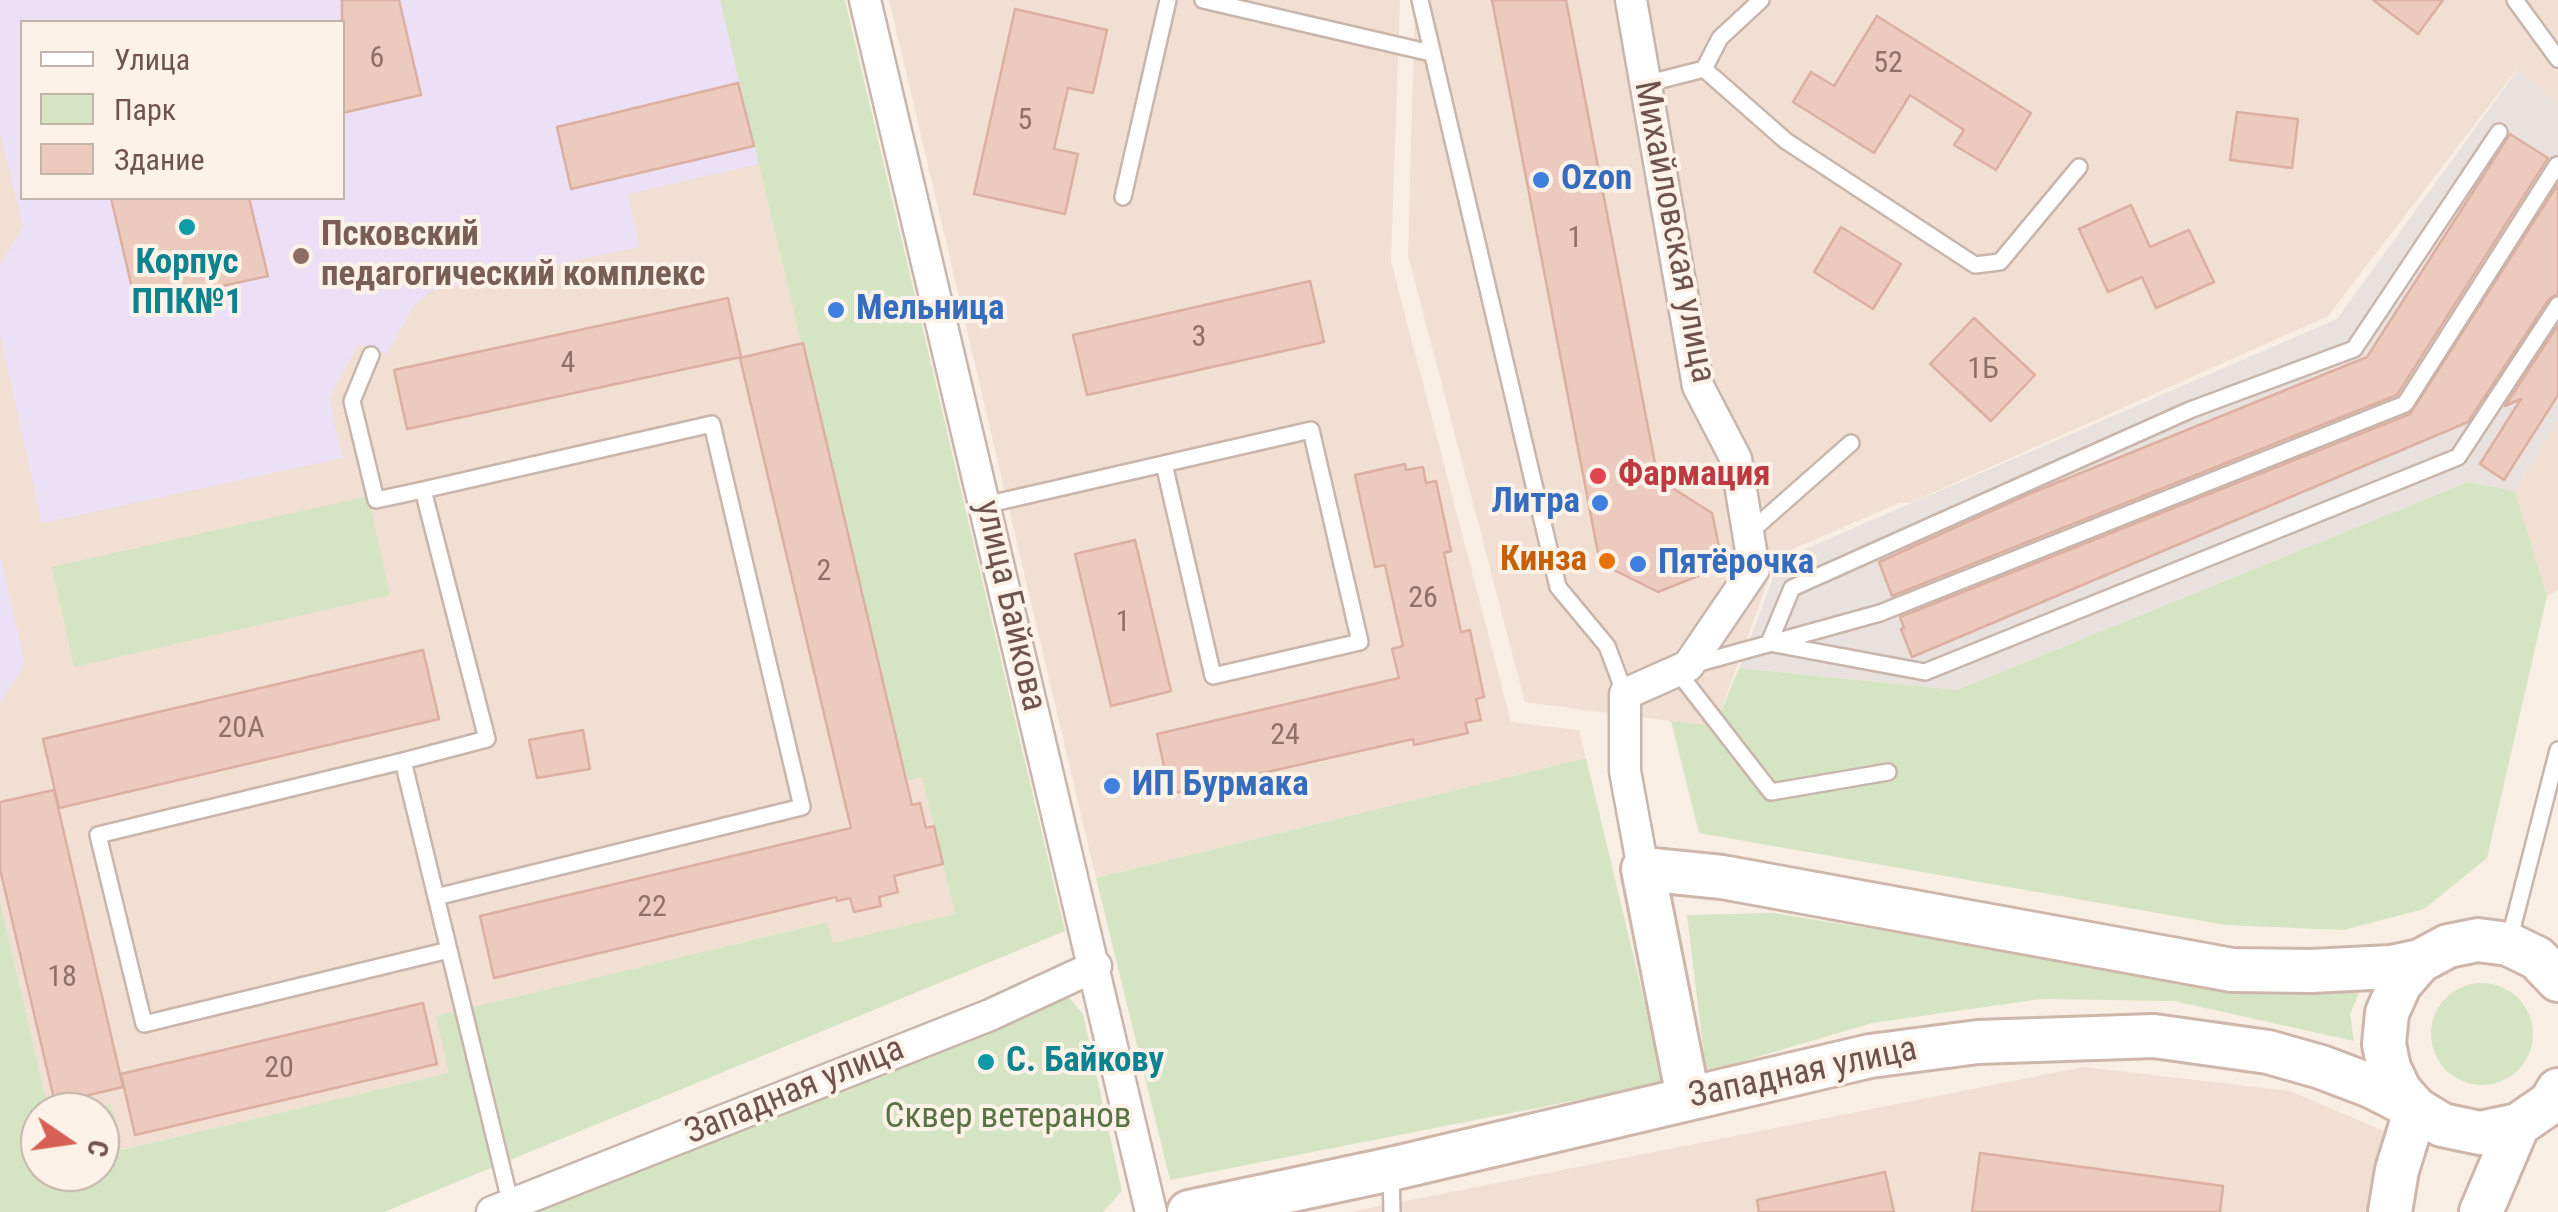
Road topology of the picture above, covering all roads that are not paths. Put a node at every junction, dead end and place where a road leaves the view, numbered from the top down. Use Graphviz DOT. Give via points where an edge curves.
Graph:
graph roads {
  1 [pos="865,0"];
  2 [pos="1168,0"];
  3 [pos="1203,0"];
  4 [pos="1420,0"];
  5 [pos="1631,0"];
  6 [pos="1761,0"];
  7 [pos="2515,0"];
  8 [pos="1257,6"];
  9 [pos="1431,53"];
  10 [pos="2558,59"];
  11 [pos="1704,70"];
  12 [pos="1646,84"];
  13 [pos="2499,132"];
  14 [pos="2079,166"];
  15 [pos="2557,166"];
  16 [pos="1122,197"];
  17 [pos="2558,305"];
  18 [pos="371,355"];
  19 [pos="1851,443"];
  20 [pos="1164,464"];
  21 [pos="423,490"];
  22 [pos="985,505"];
  23 [pos="1750,532"];
  24 [pos="1769,642"];
  25 [pos="1682,669"];
  26 [pos="1625,694"];
  27 [pos="2558,750"];
  28 [pos="403,761"];
  29 [pos="1888,772"];
  30 [pos="1643,869"];
  31 [pos="436,896"];
  32 [pos="2508,944"];
  33 [pos="449,950"];
  34 [pos="2420,961"];
  35 [pos="1096,966"];
  36 [pos="2558,980"];
  37 [pos="2558,1090"];
  38 [pos="1688,1097"];
  39 [pos="2416,1109"];
  40 [pos="2538,1123"];
  41 [pos="1391,1168"];
  42 [pos="501,1208"];
  43 [pos="1151,1212"];
  44 [pos="1189,1212"];
  45 [pos="1392,1212"];
  46 [pos="2390,1212"];
  47 [pos="2481,1212"];
  1 -- 22 [label="street, улица Байкова"];
  2 -- 16 [label="lane"];
  3 -- 8 [label="lane"];
  4 -- 9 [label="lane"];
  5 -- 12 [label="street, Михайловская улица"];
  6 -- 11 [label="lane" via="1720,38"];
  7 -- 10 [label="lane"];
  8 -- 9 [label="lane"];
  9 -- 26 [label="lane" via="1558,587 1608,646"];
  11 -- 12 [label="lane"];
  11 -- 14 [label="lane" via="1786,141 1975,265 2000,262"];
  12 -- 23 [label="street, Михайловская улица" via="1698,386 1736,459"];
  13 -- 24 [label="lane" via="2354,348 2190,410 1792,588"];
  15 -- 24 [label="lane" via="2405,404 1880,614"];
  17 -- 24 [label="lane" via="2458,457 1926,672"];
  18 -- 21 [label="lane" via="352,401 376,500"];
  19 -- 23 [label="lane"];
  20 -- 20 [label="lane" via="1311,430 1360,642 1213,676"];
  20 -- 22 [label="lane"];
  21 -- 28 [label="lane" via="487,739"];
  21 -- 31 [label="lane" via="712,424 802,808"];
  22 -- 35 [label="street, улица Байкова"];
  23 -- 25 [label="street, Михайловская улица" via="1754,569"];
  24 -- 25 [label="lane"];
  25 -- 26 [label="street"];
  25 -- 29 [label="lane" via="1771,792"];
  26 -- 30 [label="street" via="1626,771"];
  27 -- 32 [label="lane"];
  28 -- 31 [label="lane"];
  28 -- 33 [label="lane" via="98,835 139,1006 144,1024"];
  30 -- 34 [label="street" via="1722,877 2232,970 2312,972"];
  30 -- 38 [label="street"];
  31 -- 33 [label="lane"];
  32 -- 34 [label="street" via="2478,940"];
  32 -- 36 [label="street"];
  33 -- 42 [label="lane"];
  34 -- 39 [label="street" via="2393,998 2384,1044 2389,1068"];
  35 -- 42 [label="street, Западная улица" via="990,1015"];
  35 -- 43 [label="street, улица Байкова"];
  37 -- 40 [label="street"];
  38 -- 39 [label="street, Западная улица" via="1870,1056 1978,1042 2154,1036 2268,1052 2371,1086"];
  38 -- 41 [label="street, Западная улица"];
  39 -- 40 [label="street, Западная улица" via="2442,1125 2480,1133"];
  39 -- 46 [label="street"];
  40 -- 47 [label="street"];
  41 -- 44 [label="street, Западная улица"];
  41 -- 45 [label="lane"];
}
